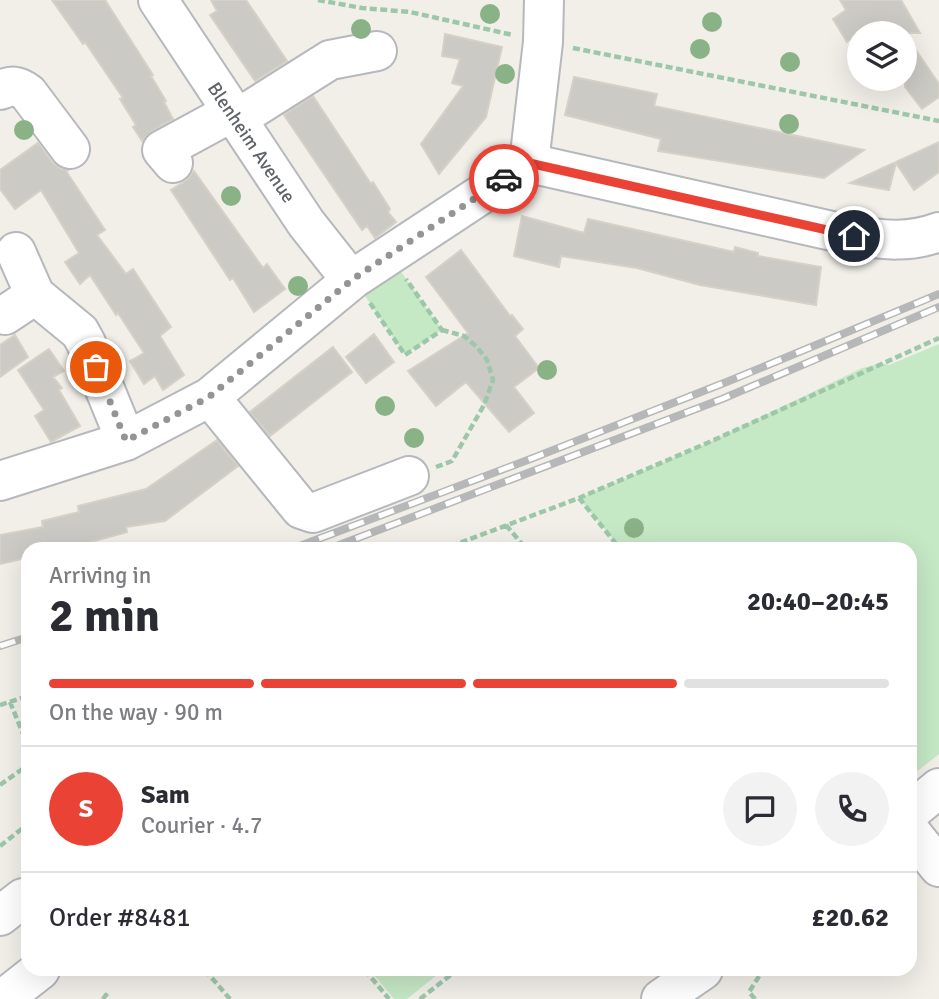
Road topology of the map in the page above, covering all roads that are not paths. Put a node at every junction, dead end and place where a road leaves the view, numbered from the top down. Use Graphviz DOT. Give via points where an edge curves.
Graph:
graph roads {
  1 [pos="158,0"];
  2 [pos="544,0"];
  3 [pos="377,51"];
  4 [pos="5,88"];
  5 [pos="235,115"];
  6 [pos="70,149"];
  7 [pos="173,163"];
  8 [pos="529,163"];
  9 [pos="939,232"];
  10 [pos="16,252"];
  11 [pos="352,279"];
  12 [pos="209,397"];
  13 [pos="126,441"];
  14 [pos="409,476"];
  15 [pos="0,481"];
  16 [pos="939,788"];
  17 [pos="917,806"];
  18 [pos="917,840"];
  19 [pos="939,867"];
  20 [pos="32,976"];
  21 [pos="3,999"];
  1 -- 5 [label="street, Blenheim Avenue"];
  2 -- 8 [label="street"];
  3 -- 5 [label="street" via="330,60"];
  4 -- 6 [label="street" via="19,87 28,93"];
  5 -- 7 [label="street" via="163,150"];
  5 -- 11 [label="street, Blenheim Avenue" via="306,223"];
  8 -- 9 [label="street" via="854,236 897,242"];
  8 -- 11 [label="street"];
  10 -- 13 [label="street" via="20,305 80,332"];
  11 -- 12 [label="street"];
  12 -- 13 [label="street"];
  12 -- 14 [label="street" via="301,509 313,513"];
  13 -- 15 [label="street"];
  16 -- 17 [label="street"];
  18 -- 19 [label="street"];
  20 -- 21 [label="street"];
}
